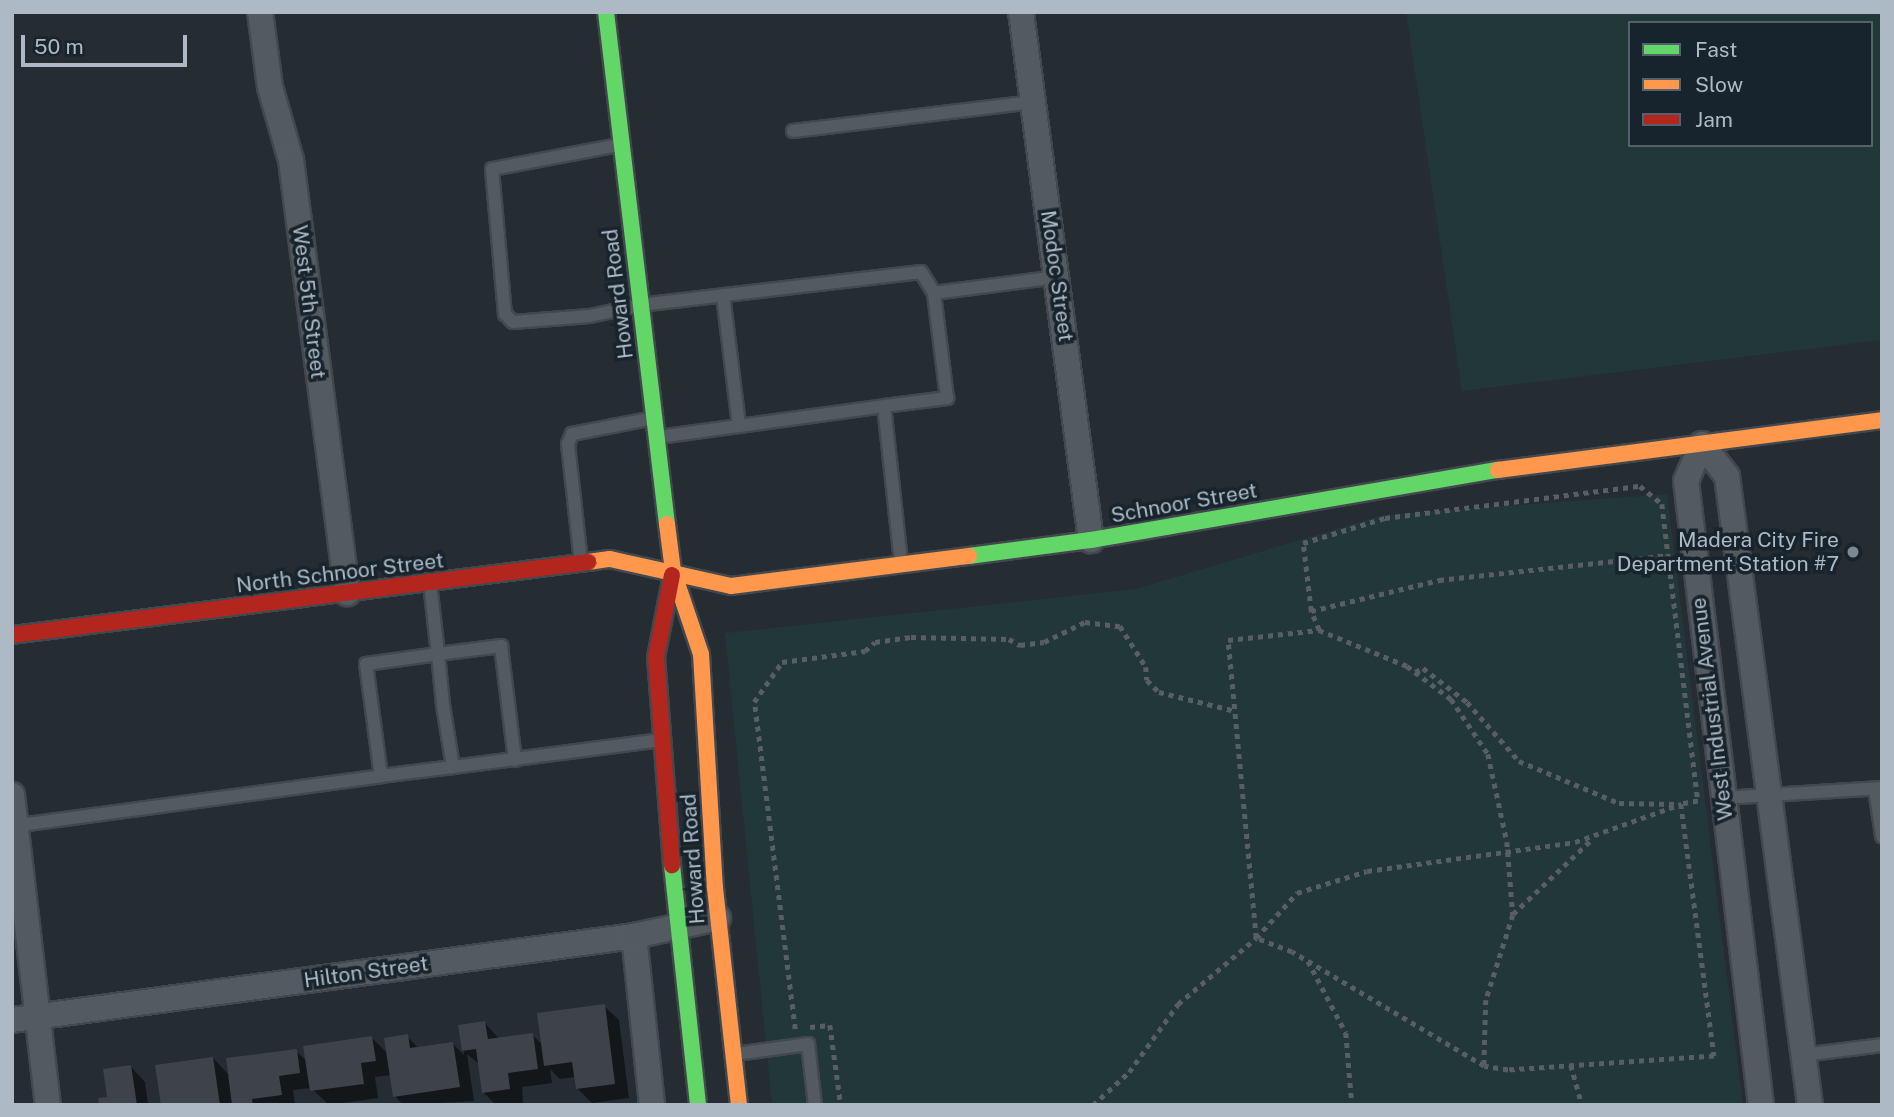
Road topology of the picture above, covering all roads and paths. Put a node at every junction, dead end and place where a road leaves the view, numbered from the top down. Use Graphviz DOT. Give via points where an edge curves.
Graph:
graph roads {
  1 [pos="260,12"];
  2 [pos="1021,12"];
  3 [pos="611,13"];
  4 [pos="1034,102"];
  5 [pos="793,131"];
  6 [pos="622,144"];
  7 [pos="1058,276"];
  8 [pos="934,293"];
  9 [pos="723,295"];
  10 [pos="640,304"];
  11 [pos="884,406"];
  12 [pos="654,418"];
  13 [pos="1882,420"];
  14 [pos="739,426"];
  15 [pos="656,437"];
  16 [pos="1702,444"];
  17 [pos="1091,540"];
  18 [pos="1668,555"];
  19 [pos="581,563"];
  20 [pos="901,565"];
  21 [pos="673,571"];
  22 [pos="430,583"];
  23 [pos="347,593"];
  24 [pos="1311,611"];
  25 [pos="1319,630"];
  26 [pos="12,635"];
  27 [pos="438,654"];
  28 [pos="1415,672"];
  29 [pos="1236,711"];
  30 [pos="663,740"];
  31 [pos="516,760"];
  32 [pos="453,767"];
  33 [pos="381,776"];
  34 [pos="1878,788"];
  35 [pos="12,794"];
  36 [pos="1769,796"];
  37 [pos="1722,798"];
  38 [pos="1681,804"];
  39 [pos="14,826"];
  40 [pos="1595,835"];
  41 [pos="1882,836"];
  42 [pos="1507,850"];
  43 [pos="1513,915"];
  44 [pos="718,918"];
  45 [pos="677,923"];
  46 [pos="634,936"];
  47 [pos="1256,938"];
  48 [pos="1308,961"];
  49 [pos="38,1017"];
  50 [pos="12,1020"];
  51 [pos="1882,1045"];
  52 [pos="733,1054"];
  53 [pos="1803,1055"];
  54 [pos="1572,1065"];
  55 [pos="1484,1066"];
  56 [pos="48,1105"];
  57 [pos="652,1105"];
  58 [pos="698,1105"];
  59 [pos="739,1105"];
  60 [pos="814,1105"];
  61 [pos="841,1105"];
  62 [pos="1093,1105"];
  63 [pos="1352,1105"];
  64 [pos="1582,1105"];
  65 [pos="1761,1105"];
  66 [pos="1810,1105"];
  1 -- 23 [label="street, West 5th Street" via="270,87 291,160"];
  2 -- 4 [label="street, Modoc Street"];
  3 -- 6 [label="street, Howard Road"];
  4 -- 5 [label="lane"];
  4 -- 7 [label="street, Modoc Street"];
  6 -- 10 [label="street, Howard Road"];
  6 -- 10 [label="lane" via="492,169 505,314 522,324"];
  7 -- 8 [label="lane"];
  7 -- 17 [label="street, Modoc Street"];
  8 -- 9 [label="lane" via="921,272"];
  8 -- 11 [label="lane" via="947,398"];
  9 -- 10 [label="lane"];
  9 -- 14 [label="lane"];
  10 -- 12 [label="street, Howard Road"];
  11 -- 14 [label="lane"];
  11 -- 20 [label="lane"];
  12 -- 15 [label="street, Howard Road"];
  12 -- 19 [label="lane" via="572,434 568,444"];
  13 -- 16 [label="street, Schnoor Street"];
  14 -- 15 [label="lane"];
  15 -- 21 [label="street, Howard Road"];
  16 -- 17 [label="street, Schnoor Street" via="1519,466"];
  16 -- 36 [label="street" via="1727,475"];
  16 -- 37 [label="street, West Industrial Avenue" via="1686,481"];
  17 -- 20 [label="street, Schnoor Street"];
  18 -- 24 [label="path" via="1439,580"];
  18 -- 24 [label="path" via="1662,504 1640,486 1385,517 1303,542"];
  18 -- 38 [label="path" via="1699,801"];
  19 -- 21 [label="street, North Schnoor Street" via="610,559"];
  19 -- 22 [label="street, North Schnoor Street"];
  20 -- 21 [label="street, Schnoor Street" via="731,586"];
  21 -- 30 [label="street, Howard Road" via="656,657"];
  21 -- 44 [label="street, Howard Road" via="701,654"];
  22 -- 23 [label="street, North Schnoor Street"];
  22 -- 27 [label="lane"];
  23 -- 26 [label="street, North Schnoor Street"];
  24 -- 25 [label="path"];
  25 -- 28 [label="path"];
  25 -- 29 [label="path" via="1228,640"];
  27 -- 31 [label="lane" via="501,646"];
  27 -- 32 [label="lane"];
  27 -- 33 [label="lane" via="366,664"];
  28 -- 38 [label="path" via="1423,668 1467,702 1519,761 1619,803"];
  28 -- 42 [label="path" via="1451,699 1488,754"];
  29 -- 47 [label="path"];
  29 -- 61 [label="path" via="1159,692 1147,680 1146,667 1120,626 1097,623 1086,622 1044,642 1020,645 1009,639 911,637 875,642 865,651 782,662 754,702 791,1029 830,1025"];
  30 -- 31 [label="lane"];
  30 -- 45 [label="street, Howard Road"];
  31 -- 32 [label="lane"];
  32 -- 33 [label="lane"];
  33 -- 39 [label="lane"];
  34 -- 36 [label="lane"];
  34 -- 41 [label="lane"];
  35 -- 39 [label="street"];
  36 -- 37 [label="lane"];
  36 -- 53 [label="street"];
  37 -- 65 [label="street, West Industrial Avenue"];
  38 -- 40 [label="path"];
  38 -- 54 [label="path" via="1714,1056"];
  39 -- 49 [label="street"];
  40 -- 42 [label="path"];
  40 -- 43 [label="path"];
  42 -- 43 [label="path"];
  42 -- 47 [label="path" via="1367,871 1297,893"];
  43 -- 55 [label="path" via="1486,1000"];
  44 -- 45 [label="street, Hilton Street"];
  44 -- 52 [label="street, Howard Road"];
  45 -- 46 [label="street, Hilton Street"];
  45 -- 58 [label="street, Howard Road"];
  46 -- 49 [label="street, Hilton Street"];
  46 -- 57 [label="street"];
  47 -- 48 [label="path"];
  47 -- 62 [label="path" via="1178,1004 1129,1072"];
  48 -- 55 [label="path"];
  48 -- 63 [label="path" via="1346,1033"];
  49 -- 50 [label="street, Hilton Street"];
  49 -- 56 [label="street"];
  51 -- 53 [label="lane"];
  52 -- 59 [label="street, Howard Road"];
  52 -- 60 [label="lane" via="808,1044"];
  53 -- 66 [label="street"];
  54 -- 55 [label="path" via="1508,1070"];
  54 -- 64 [label="path"];
}
